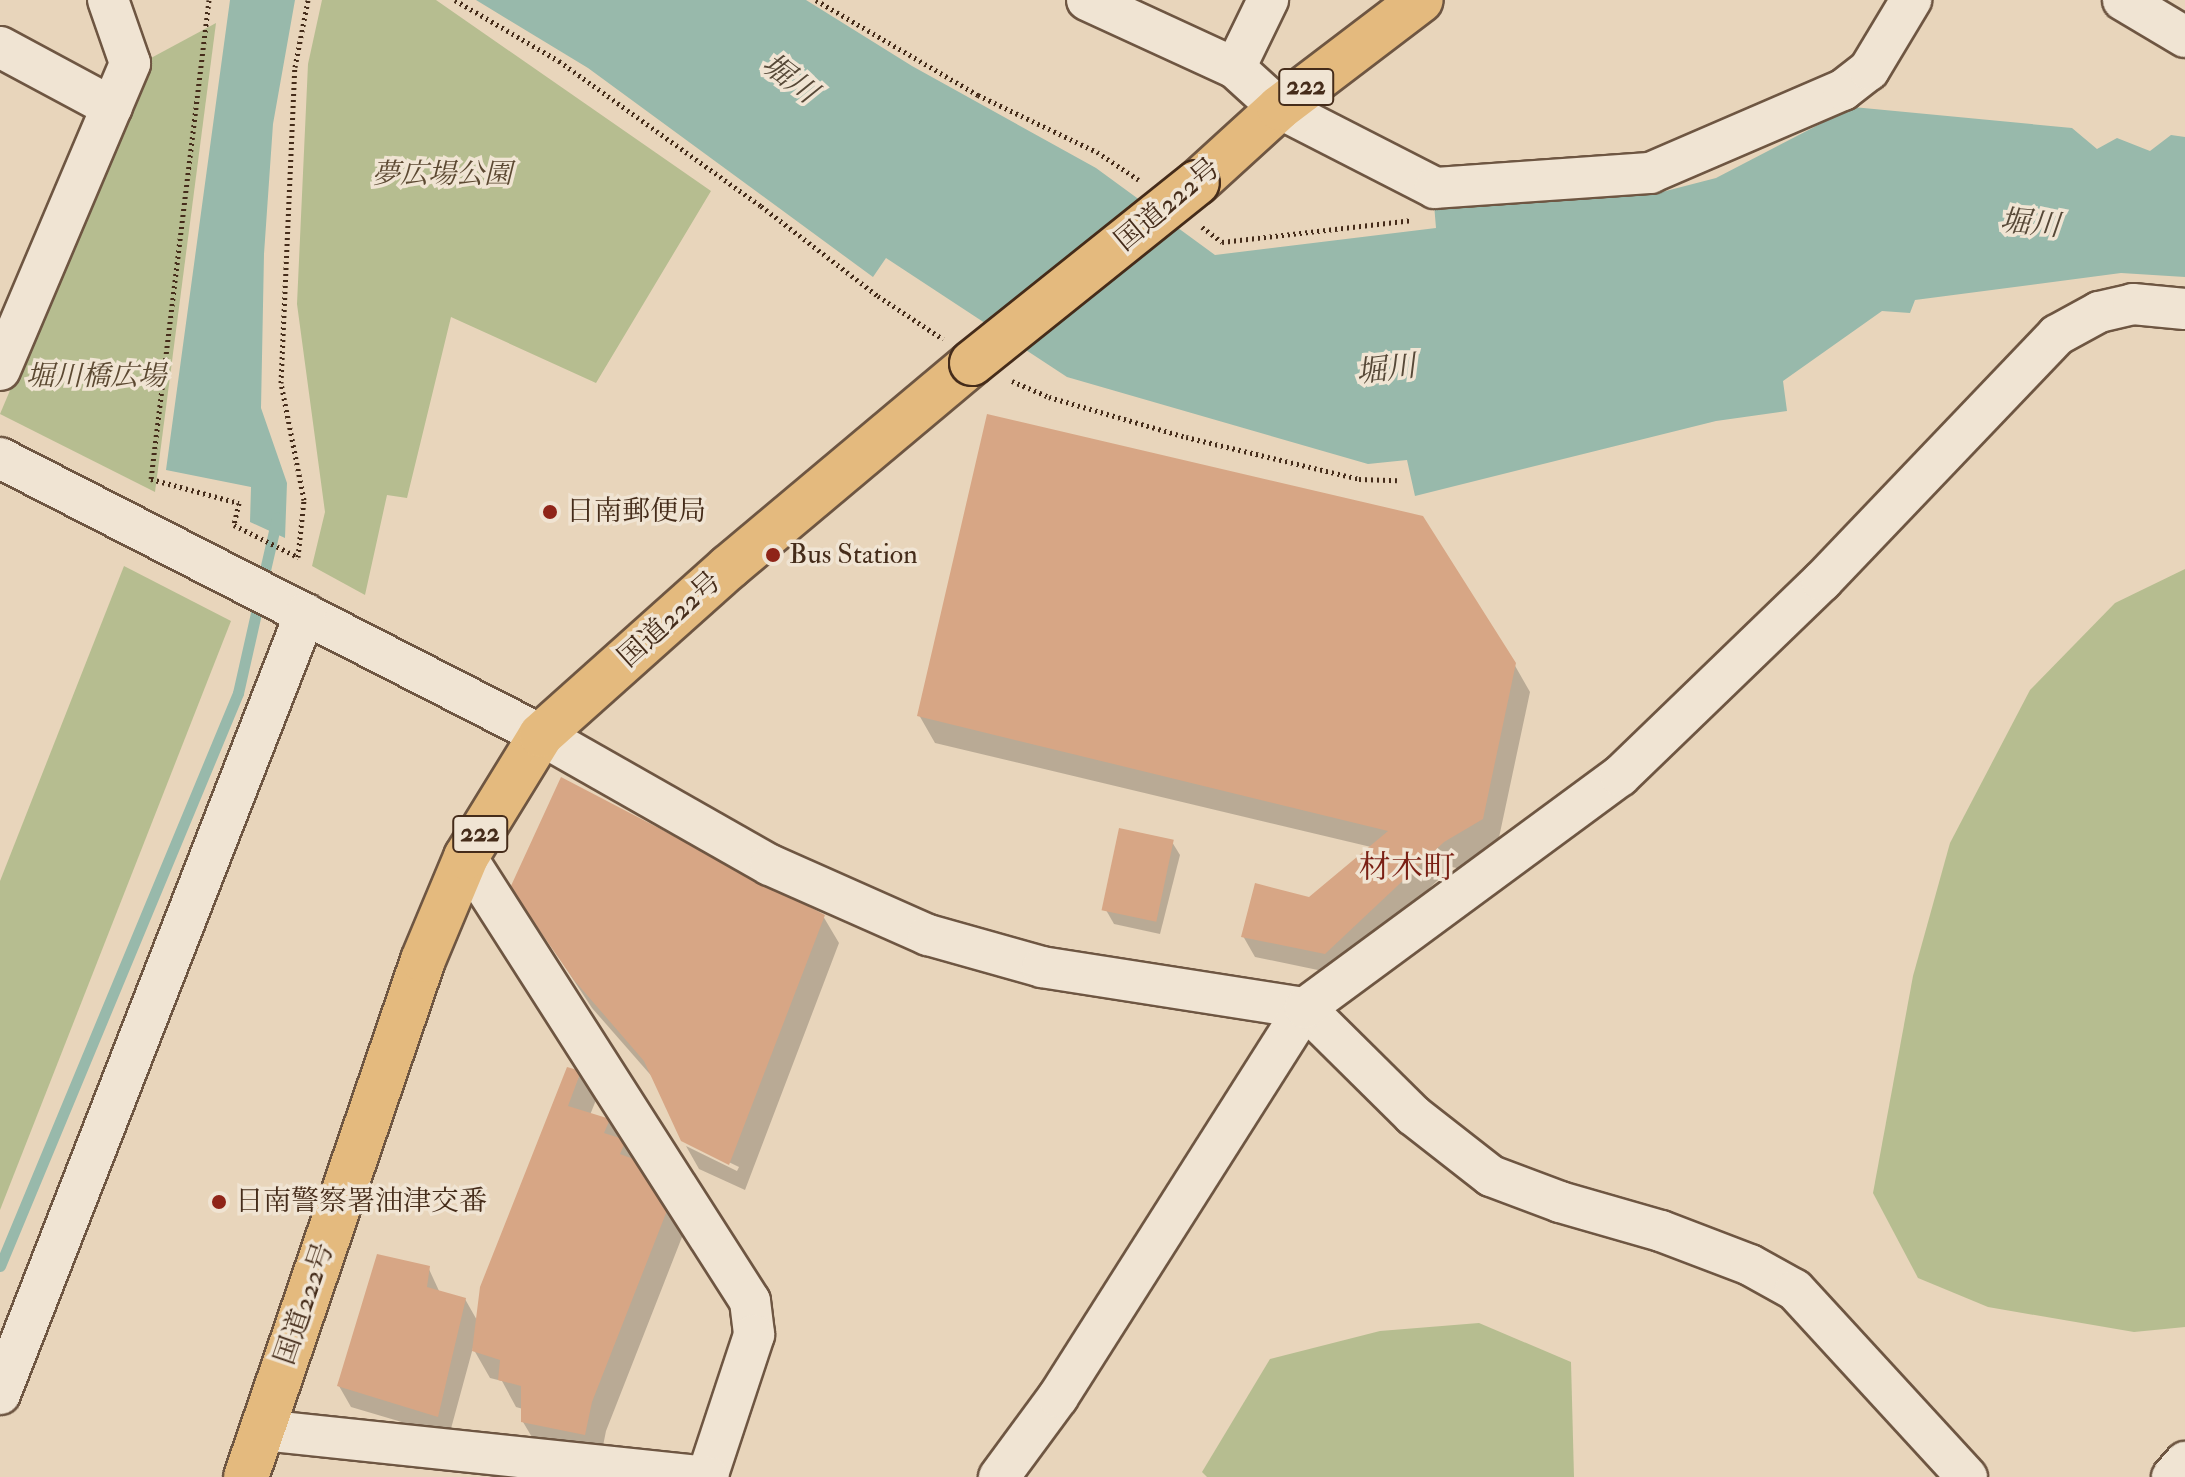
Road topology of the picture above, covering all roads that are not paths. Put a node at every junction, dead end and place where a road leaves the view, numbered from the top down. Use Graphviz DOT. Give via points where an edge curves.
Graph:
graph roads {
  1 [pos="108,0"];
  2 [pos="1087,0"];
  3 [pos="1268,0"];
  4 [pos="1421,0"];
  5 [pos="1911,0"];
  6 [pos="2123,0"];
  7 [pos="2185,37"];
  8 [pos="0,47"];
  9 [pos="1235,68"];
  10 [pos="112,107"];
  11 [pos="1279,108"];
  12 [pos="2185,309"];
  13 [pos="0,370"];
  14 [pos="9,463"];
  15 [pos="295,609"];
  16 [pos="541,735"];
  17 [pos="466,857"];
  18 [pos="1305,1008"];
  19 [pos="0,1394"];
  20 [pos="262,1430"];
  21 [pos="2185,1462"];
  22 [pos="246,1477"];
  23 [pos="708,1477"];
  24 [pos="999,1477"];
  25 [pos="1967,1477"];
  26 [pos="2172,1477"];
  1 -- 10 [label="street" via="130,63"];
  2 -- 9 [label="street"];
  3 -- 9 [label="street"];
  4 -- 11 [label="highway, 国道222号 / 222"];
  5 -- 11 [label="street" via="1869,70 1843,90 1650,173 1435,188"];
  6 -- 7 [label="street"];
  8 -- 10 [label="street"];
  9 -- 11 [label="street"];
  10 -- 13 [label="street"];
  11 -- 16 [label="highway, 国道222号 / 222, bridge" via="1184,193 729,567"];
  12 -- 18 [label="street" via="2133,304 2099,312 2057,335 1822,581 1620,776"];
  14 -- 15 [label="street"];
  15 -- 16 [label="street"];
  15 -- 19 [label="street"];
  16 -- 17 [label="highway, 国道222号 / 222"];
  16 -- 18 [label="street" via="770,865 928,935 1042,967"];
  17 -- 20 [label="highway, 国道222号 / 222" via="423,960"];
  17 -- 23 [label="street" via="750,1301 754,1335"];
  18 -- 24 [label="street" via="1058,1397"];
  18 -- 25 [label="street" via="1413,1115 1491,1176 1661,1231 1750,1265 1795,1290"];
  20 -- 22 [label="highway, 国道222号 / 222"];
  20 -- 23 [label="street"];
  21 -- 26 [label="street"];
}
